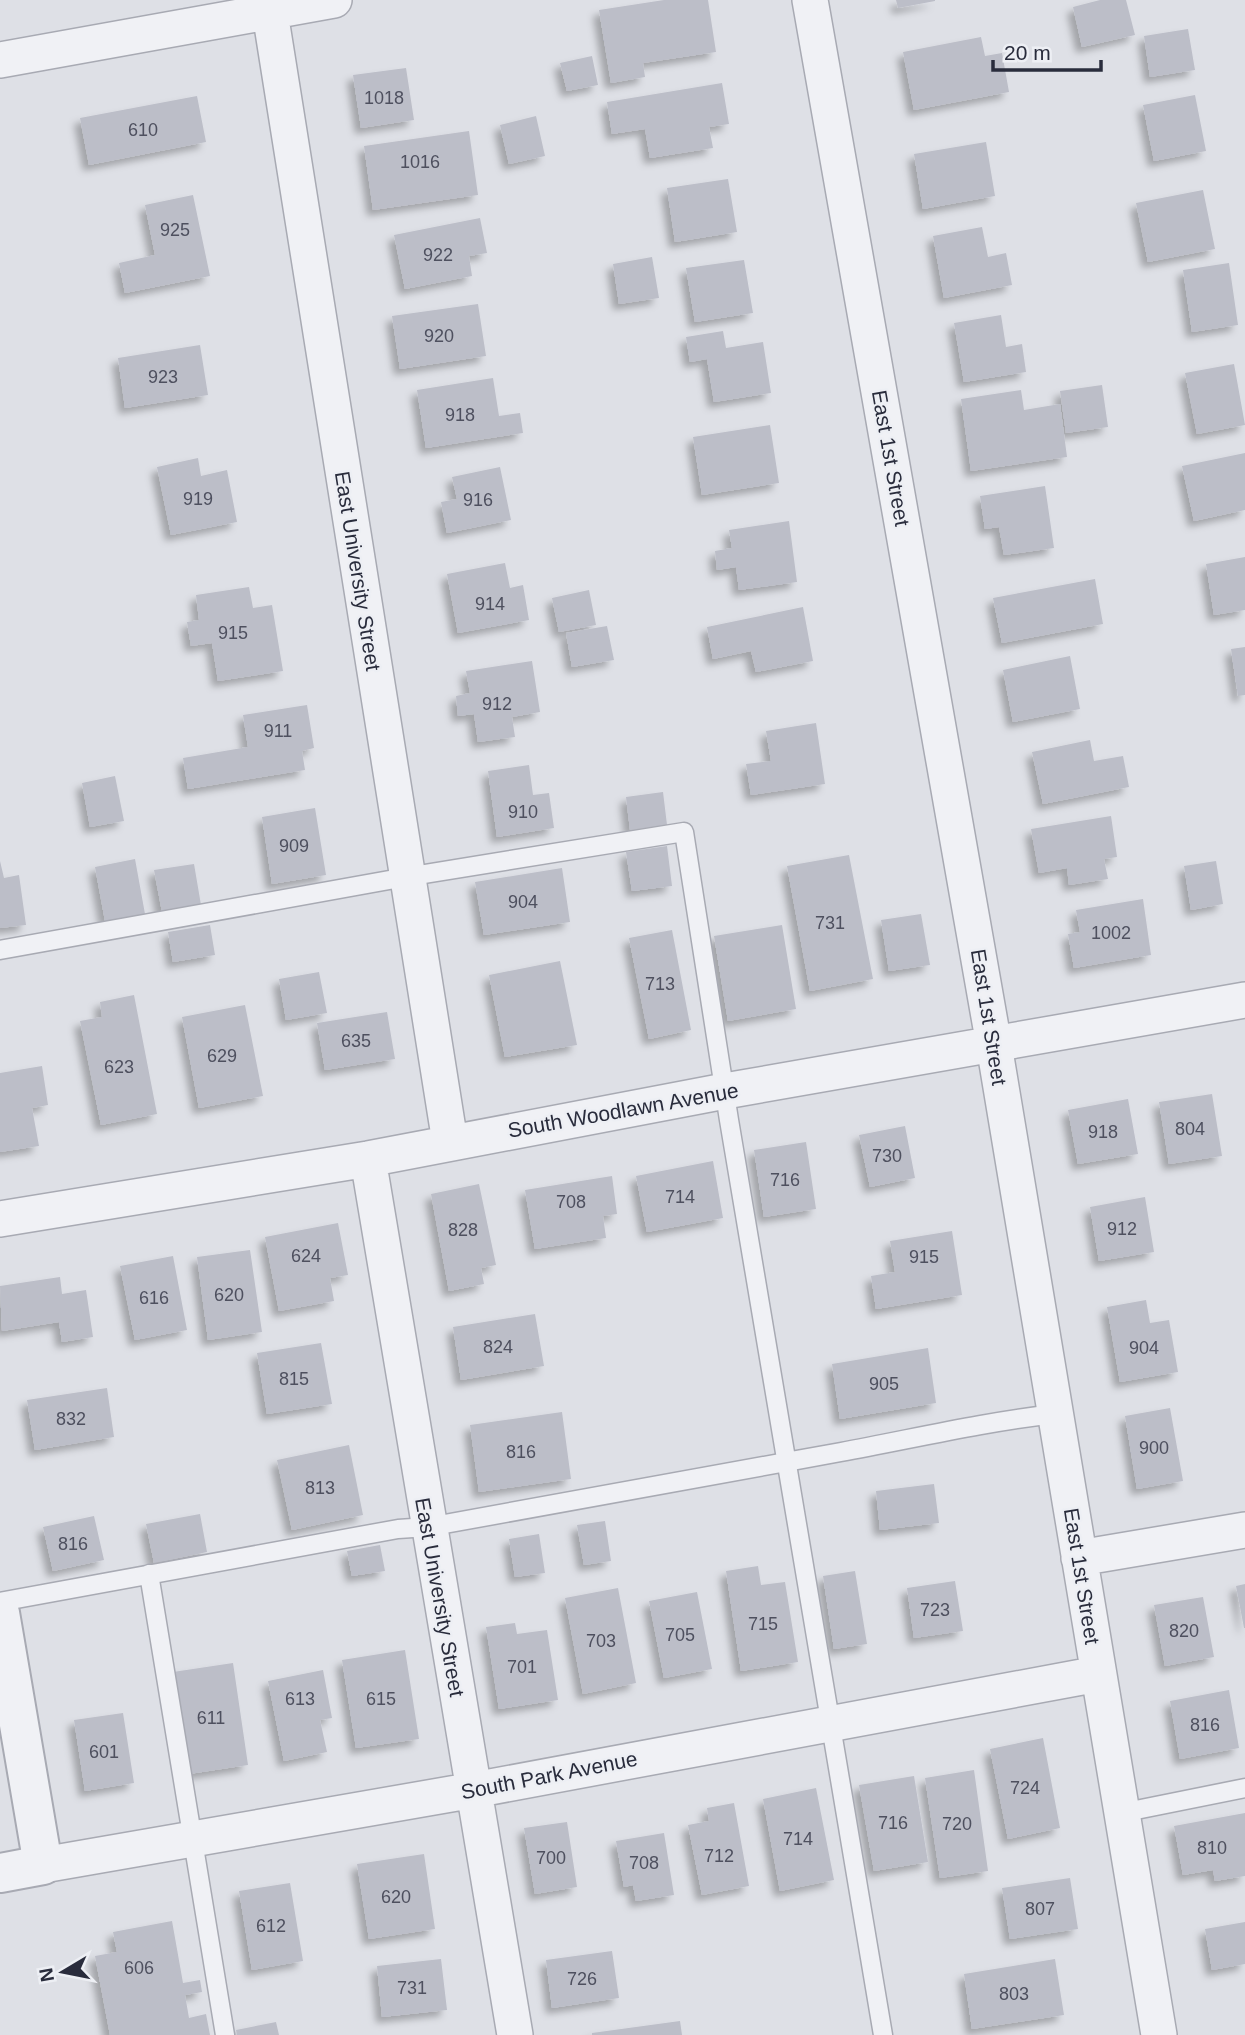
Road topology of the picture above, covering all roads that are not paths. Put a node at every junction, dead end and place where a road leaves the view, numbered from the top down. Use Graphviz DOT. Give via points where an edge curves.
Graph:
graph roads {
  1 [pos="334,0"];
  2 [pos="810,0"];
  3 [pos="269,6"];
  4 [pos="0,60"];
  5 [pos="406,877"];
  6 [pos="0,950"];
  7 [pos="1245,1000"];
  8 [pos="995,1045"];
  9 [pos="725,1091"];
  10 [pos="450,1142"];
  11 [pos="368,1159"];
  12 [pos="0,1219"];
  13 [pos="1055,1414"];
  14 [pos="788,1462"];
  15 [pos="428,1527"];
  16 [pos="1245,1530"];
  17 [pos="1079,1558"];
  18 [pos="149,1574"];
  19 [pos="0,1602"];
  20 [pos="0,1613"];
  21 [pos="1098,1674"];
  22 [pos="831,1723"];
  23 [pos="1245,1788"];
  24 [pos="474,1790"];
  25 [pos="1121,1813"];
  26 [pos="193,1840"];
  27 [pos="43,1865"];
  28 [pos="0,1872"];
  29 [pos="225,2035"];
  30 [pos="515,2035"];
  31 [pos="884,2035"];
  32 [pos="1159,2035"];
  1 -- 3 [label="street"];
  2 -- 8 [label="street, East 1st Street"];
  3 -- 4 [label="street"];
  3 -- 5 [label="street, East University Street"];
  5 -- 6 [label="lane"];
  5 -- 9 [label="lane" via="684,832"];
  5 -- 10 [label="street, East University Street"];
  7 -- 8 [label="street, South Woodlawn Avenue"];
  8 -- 9 [label="street, South Woodlawn Avenue"];
  8 -- 13 [label="street, East 1st Street"];
  9 -- 10 [label="street, South Woodlawn Avenue"];
  9 -- 14 [label="lane"];
  10 -- 11 [label="street, South Woodlawn Avenue"];
  11 -- 12 [label="street, South Woodlawn Avenue"];
  11 -- 15 [label="street, East University Street"];
  13 -- 14 [label="lane" via="1001,1420"];
  13 -- 17 [label="street, East 1st Street"];
  14 -- 15 [label="lane"];
  14 -- 22 [label="lane"];
  15 -- 18 [label="lane"];
  15 -- 24 [label="street, East University Street"];
  16 -- 17 [label="street"];
  17 -- 21 [label="street, East 1st Street"];
  18 -- 19 [label="lane"];
  18 -- 26 [label="lane"];
  20 -- 27 [label="street"];
  21 -- 22 [label="street, South Park Avenue"];
  21 -- 25 [label="street, East 1st Street"];
  22 -- 24 [label="street, South Park Avenue"];
  22 -- 31 [label="lane"];
  23 -- 25 [label="lane"];
  24 -- 26 [label="street, South Park Avenue"];
  24 -- 30 [label="street, East University Street"];
  25 -- 32 [label="street, East 1st Street"];
  26 -- 27 [label="street, South Park Avenue"];
  26 -- 29 [label="lane"];
  27 -- 28 [label="street, South Park Avenue"];
}
